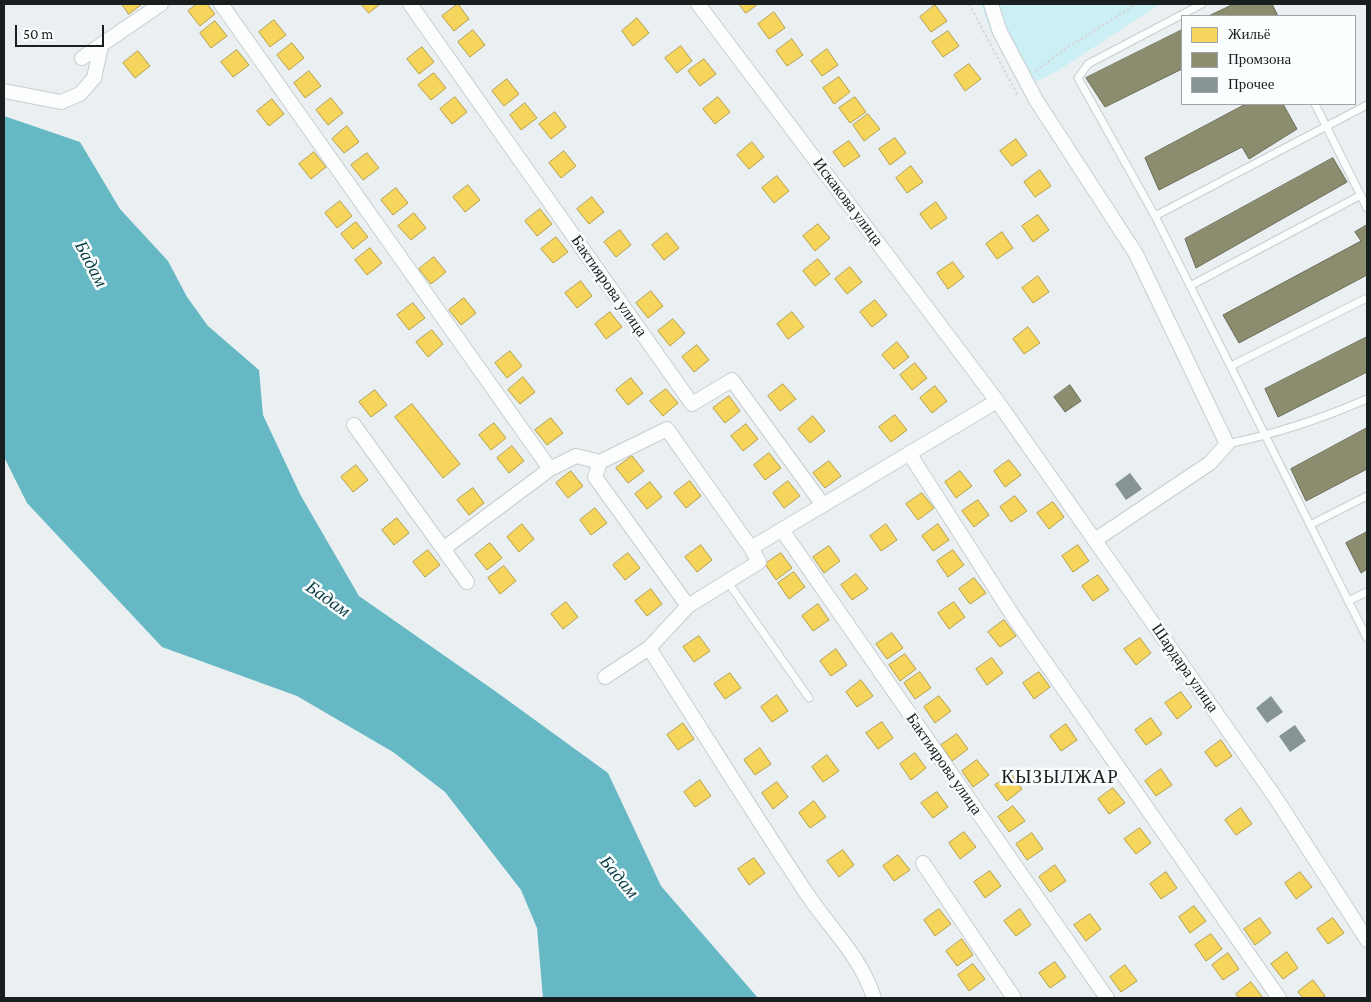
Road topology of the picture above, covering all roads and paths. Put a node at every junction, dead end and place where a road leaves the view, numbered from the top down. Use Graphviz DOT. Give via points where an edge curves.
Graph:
graph roads {
  1 [pos="161,4"];
  2 [pos="221,4"];
  3 [pos="410,4"];
  4 [pos="698,4"];
  5 [pos="991,4"];
  6 [pos="1136,4"];
  7 [pos="1202,4"];
  8 [pos="1181,15"];
  9 [pos="1181,15"];
  10 [pos="101,46"];
  11 [pos="82,58"];
  12 [pos="1025,80"];
  13 [pos="4,91"];
  14 [pos="1315,105"];
  15 [pos="1367,105"];
  16 [pos="1326,126"];
  17 [pos="1361,195"];
  18 [pos="1367,208"];
  19 [pos="1155,216"];
  20 [pos="1190,286"];
  21 [pos="1367,298"];
  22 [pos="1231,366"];
  23 [pos="1367,399"];
  24 [pos="997,400"];
  25 [pos="354,425"];
  26 [pos="1266,436"];
  27 [pos="1227,444"];
  28 [pos="909,453"];
  29 [pos="600,462"];
  30 [pos="550,469"];
  31 [pos="1367,496"];
  32 [pos="823,505"];
  33 [pos="1310,525"];
  34 [pos="782,530"];
  35 [pos="1095,540"];
  36 [pos="751,548"];
  37 [pos="443,549"];
  38 [pos="467,582"];
  39 [pos="728,582"];
  40 [pos="1367,592"];
  41 [pos="1348,601"];
  42 [pos="688,606"];
  43 [pos="1367,638"];
  44 [pos="649,648"];
  45 [pos="605,678"];
  46 [pos="809,698"];
  47 [pos="923,863"];
  48 [pos="1367,940"];
  49 [pos="874,998"];
  50 [pos="1014,998"];
  51 [pos="1107,998"];
  52 [pos="1279,998"];
  1 -- 10 [label="street"];
  2 -- 30 [label="street"];
  3 -- 32 [label="street, Бактиярова улица" via="692,404 732,380"];
  4 -- 24 [label="street, Искакова улица"];
  5 -- 12 [label="street" via="1000,32"];
  6 -- 12 [label="path" via="1062,51"];
  7 -- 9 [label="lane"];
  8 -- 19 [label="lane" via="1088,64 1078,78"];
  10 -- 11 [label="street"];
  10 -- 13 [label="street" via="94,78 80,94 61,102"];
  12 -- 27 [label="street" via="1136,254"];
  14 -- 16 [label="lane"];
  15 -- 16 [label="lane"];
  16 -- 17 [label="lane"];
  16 -- 19 [label="lane"];
  17 -- 18 [label="lane"];
  17 -- 20 [label="lane"];
  19 -- 20 [label="lane"];
  20 -- 22 [label="lane"];
  21 -- 22 [label="lane"];
  22 -- 26 [label="lane"];
  23 -- 26 [label="lane"];
  24 -- 28 [label="street"];
  24 -- 35 [label="street, Шардара улица"];
  25 -- 37 [label="street"];
  26 -- 27 [label="lane"];
  26 -- 33 [label="lane"];
  27 -- 35 [label="street" via="1210,463"];
  28 -- 32 [label="street"];
  28 -- 52 [label="street" via="1013,616"];
  29 -- 30 [label="street" via="576,456"];
  29 -- 36 [label="street" via="668,429"];
  29 -- 42 [label="street" via="595,477"];
  30 -- 37 [label="street"];
  31 -- 33 [label="lane"];
  32 -- 34 [label="street"];
  33 -- 41 [label="lane"];
  34 -- 36 [label="street"];
  34 -- 51 [label="street, Бактиярова улица"];
  35 -- 48 [label="street, Шардара улица" via="1275,797"];
  36 -- 39 [label="street" via="759,562"];
  37 -- 38 [label="street"];
  39 -- 42 [label="street"];
  39 -- 46 [label="lane"];
  40 -- 41 [label="lane"];
  41 -- 43 [label="lane"];
  42 -- 44 [label="street"];
  44 -- 45 [label="street"];
  44 -- 49 [label="street" via="809,896 854,955"];
  47 -- 50 [label="street"];
}
